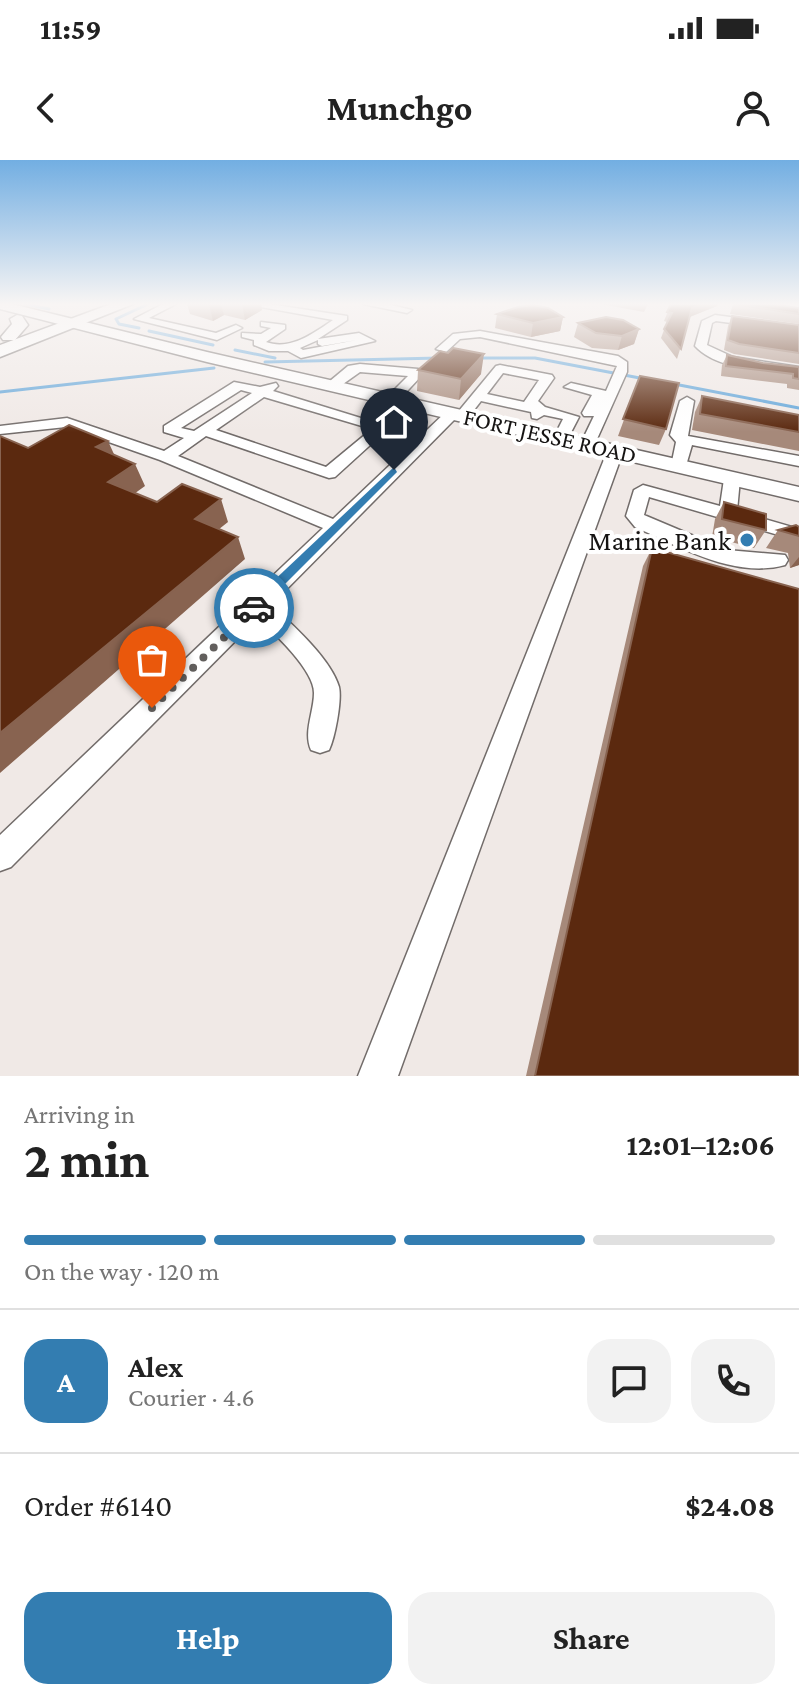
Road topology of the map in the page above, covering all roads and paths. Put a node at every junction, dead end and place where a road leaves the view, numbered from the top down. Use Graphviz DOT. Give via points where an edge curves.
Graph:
graph roads {
  1 [pos="145,347"];
  2 [pos="168,347"];
  3 [pos="225,347"];
  4 [pos="274,347"];
  5 [pos="341,347"];
  6 [pos="445,347"];
  7 [pos="553,347"];
  8 [pos="702,347"];
  9 [pos="292,348"];
  10 [pos="442,349"];
  11 [pos="207,357"];
  12 [pos="799,371"];
  13 [pos="286,375"];
  14 [pos="331,386"];
  15 [pos="571,387"];
  16 [pos="262,391"];
  17 [pos="478,396"];
  18 [pos="391,400"];
  19 [pos="687,401"];
  20 [pos="540,410"];
  21 [pos="457,415"];
  22 [pos="572,417"];
  23 [pos="0,430"];
  24 [pos="527,431"];
  25 [pos="200,434"];
  26 [pos="561,439"];
  27 [pos="684,441"];
  28 [pos="588,445"];
  29 [pos="615,452"];
  30 [pos="166,457"];
  31 [pos="799,461"];
  32 [pos="679,466"];
  33 [pos="732,479"];
  34 [pos="799,494"];
  35 [pos="728,513"];
  36 [pos="336,527"];
  37 [pos="799,535"];
  38 [pos="778,560"];
  39 [pos="257,605"];
  40 [pos="320,741"];
  41 [pos="0,856"];
  42 [pos="378,1076"];
  1 -- 11 [label="main road, FORT JESSE ROAD"];
  2 -- 11 [label="main road, FORT JESSE ROAD"];
  3 -- 11 [label="street"];
  4 -- 9 [label="street"];
  5 -- 9 [label="street" via="311,353"];
  6 -- 10 [label="street"];
  7 -- 28 [label="street" via="612,357 623,365"];
  8 -- 12 [label="street" via="720,357"];
  11 -- 13 [label="main road, FORT JESSE ROAD"];
  13 -- 14 [label="main road, FORT JESSE ROAD"];
  13 -- 16 [label="street"];
  14 -- 18 [label="main road, FORT JESSE ROAD"];
  14 -- 18 [label="street" via="356,368 418,373"];
  15 -- 22 [label="street" via="600,393 586,418"];
  16 -- 25 [label="street"];
  16 -- 25 [label="street" via="239,385 169,429"];
  16 -- 25 [label="street" via="383,427 329,473"];
  17 -- 20 [label="street"];
  17 -- 20 [label="street" via="500,369 547,378 531,402"];
  17 -- 21 [label="street"];
  18 -- 21 [label="main road, FORT JESSE ROAD"];
  19 -- 27 [label="street" via="678,435"];
  20 -- 22 [label="street"];
  20 -- 24 [label="street"];
  21 -- 24 [label="main road, FORT JESSE ROAD"];
  21 -- 36 [label="street"];
  22 -- 26 [label="street"];
  23 -- 30 [label="street" via="67,422"];
  24 -- 26 [label="main road, FORT JESSE ROAD"];
  25 -- 30 [label="street"];
  26 -- 28 [label="main road, FORT JESSE ROAD"];
  27 -- 31 [label="street"];
  27 -- 32 [label="street"];
  28 -- 29 [label="main road, FORT JESSE ROAD"];
  29 -- 32 [label="main road, FORT JESSE ROAD"];
  29 -- 42 [label="street"];
  30 -- 36 [label="street"];
  32 -- 33 [label="main road, FORT JESSE ROAD"];
  33 -- 34 [label="main road, FORT JESSE ROAD"];
  33 -- 35 [label="street"];
  35 -- 37 [label="street"];
  35 -- 38 [label="street" via="643,490 635,516 729,557"];
  36 -- 39 [label="street"];
  39 -- 40 [label="street" via="299,643 327,689"];
  39 -- 41 [label="street"];
}
